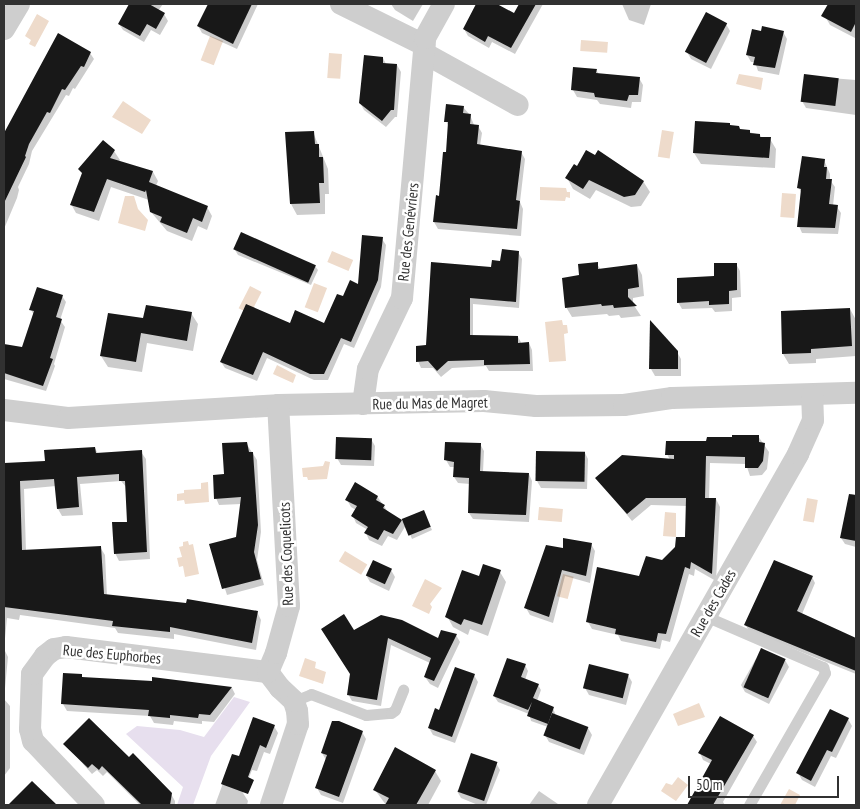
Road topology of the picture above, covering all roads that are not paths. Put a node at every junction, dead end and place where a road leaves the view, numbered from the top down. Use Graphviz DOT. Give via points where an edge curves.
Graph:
graph roads {
  1 [pos="19,4"];
  2 [pos="341,4"];
  3 [pos="444,4"];
  4 [pos="4,29"];
  5 [pos="424,49"];
  6 [pos="518,105"];
  7 [pos="856,393"];
  8 [pos="812,396"];
  9 [pos="363,404"];
  10 [pos="278,406"];
  11 [pos="4,410"];
  12 [pos="705,616"];
  13 [pos="268,672"];
  14 [pos="403,690"];
  15 [pos="294,701"];
  16 [pos="94,805"];
  17 [pos="271,805"];
  18 [pos="598,805"];
  19 [pos="749,805"];
  1 -- 4 [label="street"];
  2 -- 5 [label="street"];
  3 -- 5 [label="street, Rue des Genévriers" via="425,38"];
  5 -- 6 [label="street"];
  5 -- 9 [label="street, Rue des Genévriers" via="402,298 368,369"];
  7 -- 8 [label="street, Rue du Mas de Magret"];
  8 -- 9 [label="street, Rue du Mas de Magret" via="672,398 624,405 536,406 484,401"];
  8 -- 12 [label="street, Rue des Cades" via="813,420 798,454"];
  9 -- 10 [label="street, Rue du Mas de Magret"];
  10 -- 11 [label="street, Rue du Mas de Magret" via="68,418"];
  10 -- 13 [label="street, Rue des Coquelicots" via="289,606"];
  12 -- 18 [label="street, Rue des Cades"];
  12 -- 19 [label="lane" via="823,667 825,672"];
  13 -- 15 [label="street"];
  13 -- 16 [label="street, Rue des Euphorbes" via="66,647 50,653 32,674 30,729 33,741"];
  14 -- 15 [label="lane" via="391,713 366,715 311,694"];
  15 -- 17 [label="street" via="298,724"];
}
